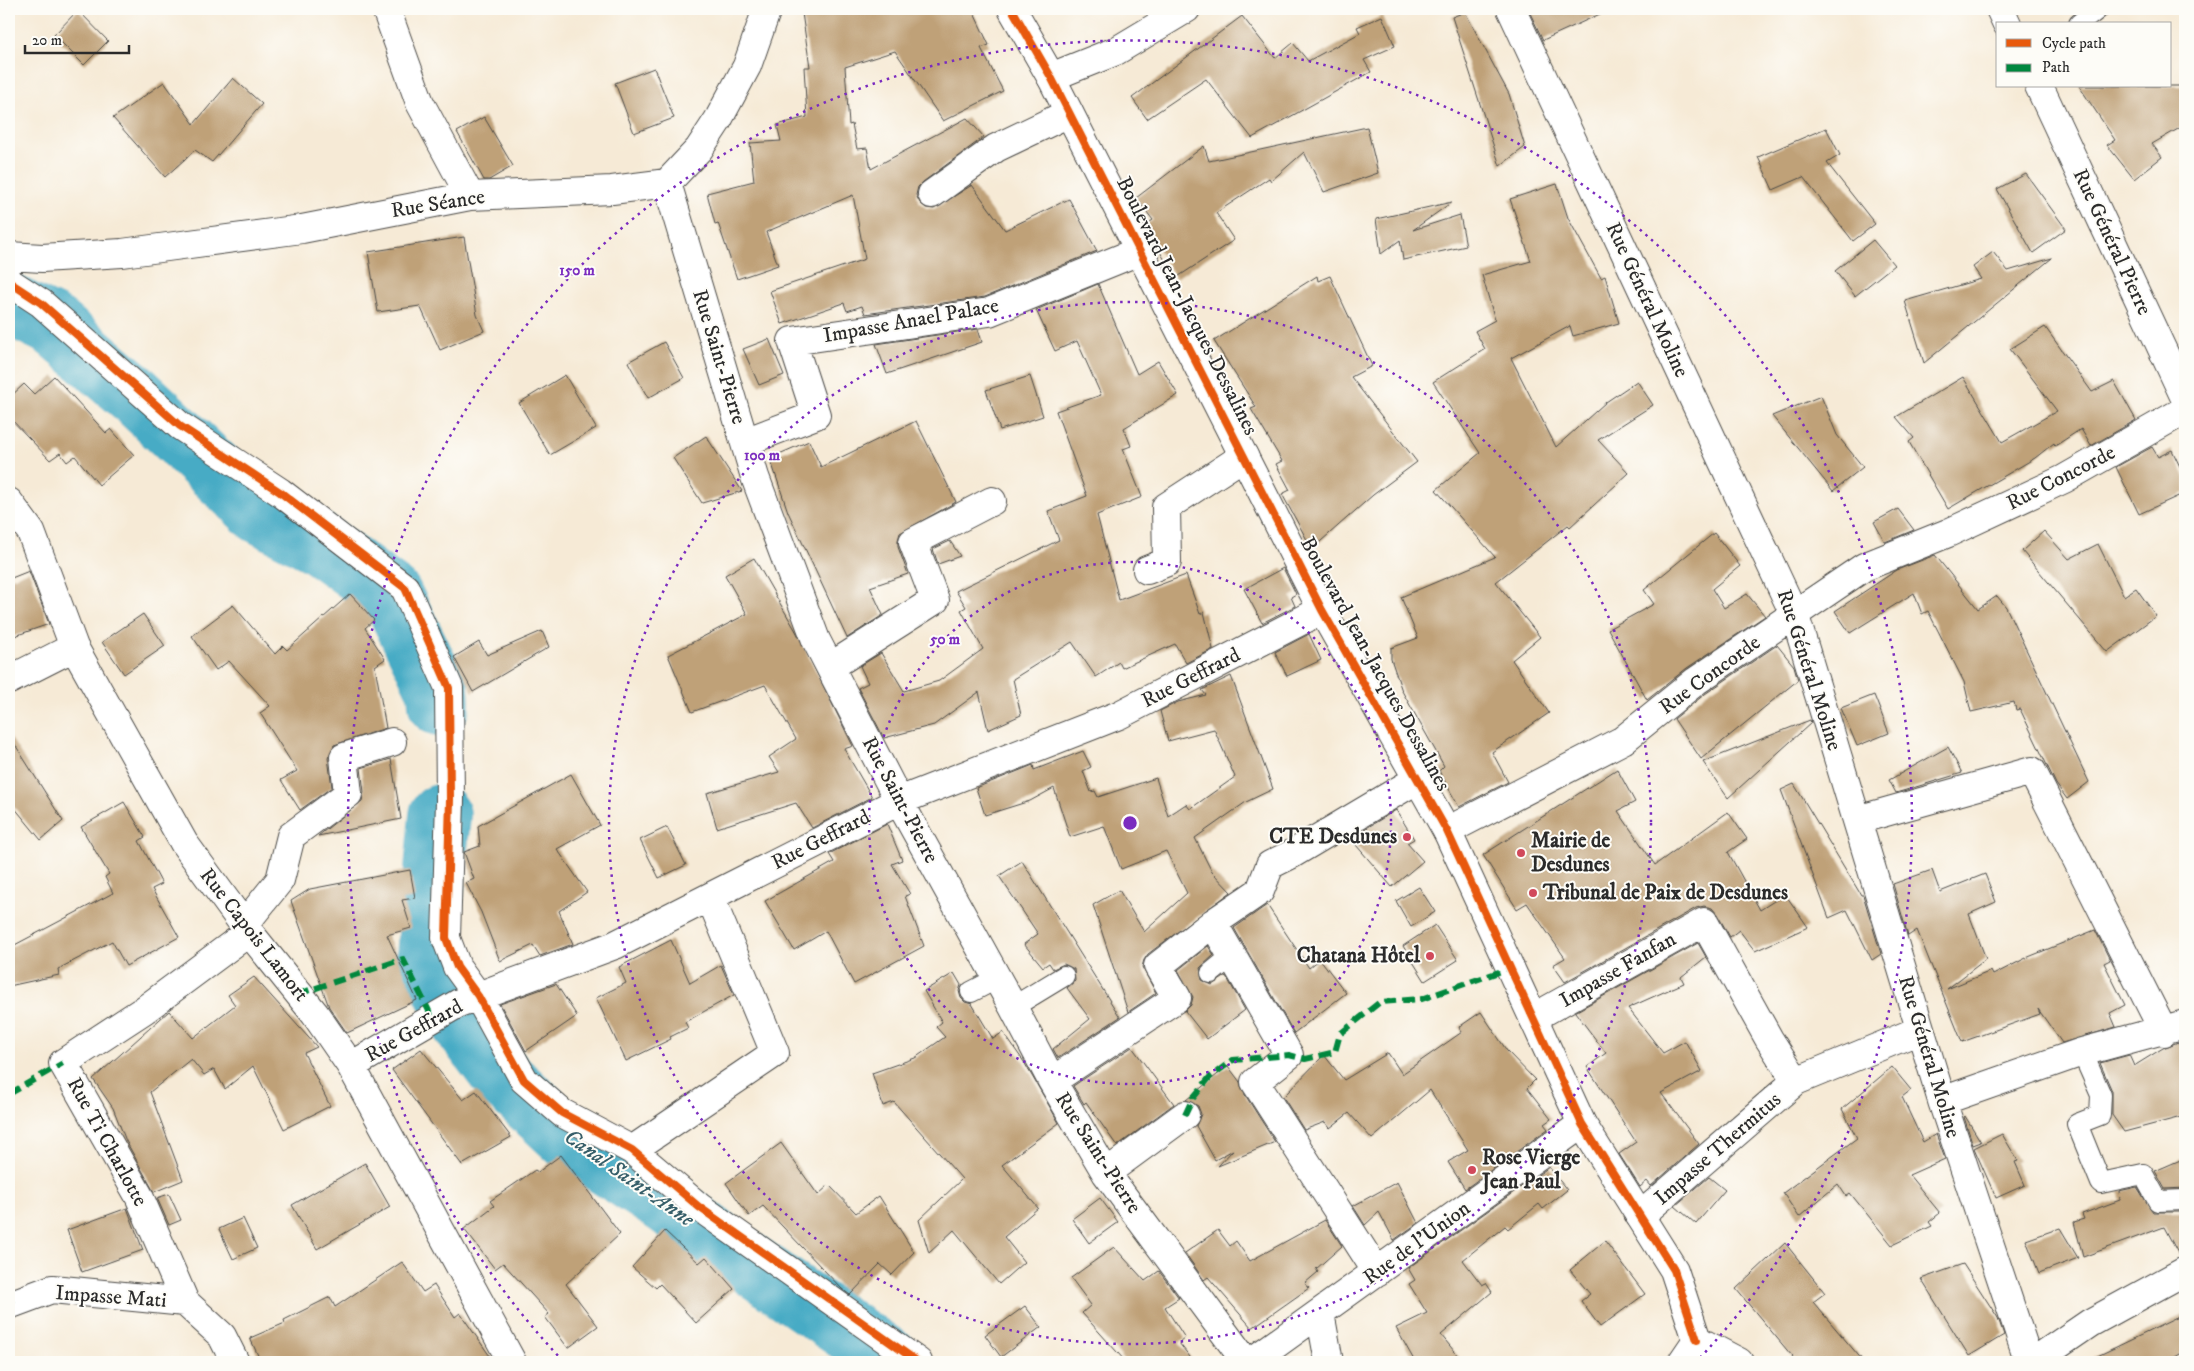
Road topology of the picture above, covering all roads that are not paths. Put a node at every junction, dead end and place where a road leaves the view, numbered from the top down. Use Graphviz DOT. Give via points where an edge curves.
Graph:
graph roads {
  1 [pos="386,9"];
  2 [pos="767,9"];
  3 [pos="1012,9"];
  4 [pos="1186,9"];
  5 [pos="1511,9"];
  6 [pos="2000,9"];
  7 [pos="2098,9"];
  8 [pos="2007,22"];
  9 [pos="2082,22"];
  10 [pos="1051,77"];
  11 [pos="2040,88"];
  12 [pos="1069,113"];
  13 [pos="667,183"];
  14 [pos="932,194"];
  15 [pos="470,196"];
  16 [pos="1139,251"];
  17 [pos="9,256"];
  18 [pos="9,282"];
  19 [pos="2185,398"];
  20 [pos="2185,410"];
  21 [pos="744,442"];
  22 [pos="1244,456"];
  23 [pos="9,502"];
  24 [pos="992,502"];
  25 [pos="1147,570"];
  26 [pos="1322,610"];
  27 [pos="1795,616"];
  28 [pos="74,647"];
  29 [pos="830,667"];
  30 [pos="9,680"];
  31 [pos="392,742"];
  32 [pos="1418,779"];
  33 [pos="899,801"];
  34 [pos="1857,820"];
  35 [pos="1447,831"];
  36 [pos="710,897"];
  37 [pos="1704,922"];
  38 [pos="1213,923"];
  39 [pos="246,928"];
  40 [pos="1233,955"];
  41 [pos="1211,973"];
  42 [pos="1064,976"];
  43 [pos="998,978"];
  44 [pos="971,992"];
  45 [pos="461,1003"];
  46 [pos="1013,1007"];
  47 [pos="1533,1018"];
  48 [pos="2175,1028"];
  49 [pos="1920,1030"];
  50 [pos="2082,1052"];
  51 [pos="351,1066"];
  52 [pos="1052,1081"];
  53 [pos="1796,1081"];
  54 [pos="1942,1101"];
  55 [pos="1185,1115"];
  56 [pos="1582,1124"];
  57 [pos="632,1150"];
  58 [pos="1106,1173"];
  59 [pos="2185,1200"];
  60 [pos="1640,1216"];
  61 [pos="2185,1271"];
  62 [pos="1377,1272"];
  63 [pos="185,1302"];
  64 [pos="9,1305"];
  65 [pos="1320,1313"];
  66 [pos="1697,1340"];
  67 [pos="236,1362"];
  68 [pos="512,1362"];
  69 [pos="918,1362"];
  70 [pos="1246,1362"];
  71 [pos="1251,1362"];
  72 [pos="1330,1362"];
  73 [pos="1682,1362"];
  74 [pos="1739,1362"];
  75 [pos="2031,1362"];
  1 -- 15 [label="street" via="420,103"];
  2 -- 13 [label="street" via="747,66 718,120 699,149"];
  3 -- 10 [label="street, Boulevard Jean-Jacques Dessalines"];
  4 -- 10 [label="street" via="1116,51"];
  5 -- 27 [label="street, Rue Général Moline"];
  6 -- 8 [label="street"];
  7 -- 9 [label="lane"];
  10 -- 12 [label="street, Boulevard Jean-Jacques Dessalines"];
  11 -- 19 [label="street, Rue Général Pierre"];
  12 -- 14 [label="street" via="996,148"];
  12 -- 16 [label="street, Boulevard Jean-Jacques Dessalines"];
  13 -- 15 [label="street, Rue Séance" via="612,190"];
  13 -- 21 [label="street, Rue Saint-Pierre"];
  15 -- 17 [label="street, Rue Séance" via="302,229 122,253 42,258"];
  16 -- 21 [label="street, Impasse Anael Palace" via="989,312 792,340 816,415"];
  16 -- 22 [label="street, Boulevard Jean-Jacques Dessalines"];
  18 -- 45 [label="street" via="41,303 180,426 280,492 405,588 449,688 446,938 457,968"];
  20 -- 27 [label="street, Rue Concorde" via="2064,478 1948,534 1864,567"];
  21 -- 29 [label="street, Rue Saint-Pierre" via="813,631"];
  22 -- 25 [label="street" via="1166,507 1167,562"];
  22 -- 26 [label="street, Boulevard Jean-Jacques Dessalines"];
  23 -- 28 [label="street, Rue Capois Lamort" via="31,532"];
  24 -- 29 [label="street" via="913,542 934,600"];
  26 -- 32 [label="street, Boulevard Jean-Jacques Dessalines"];
  26 -- 33 [label="street, Rue Geffrard" via="1119,715"];
  27 -- 34 [label="street, Rue Général Moline"];
  27 -- 35 [label="street, Rue Concorde" via="1696,682 1623,740"];
  28 -- 30 [label="street"];
  28 -- 39 [label="street, Rue Capois Lamort" via="184,843"];
  29 -- 33 [label="street, Rue Saint-Pierre"];
  31 -- 39 [label="street" via="344,757 348,794 291,836 280,880"];
  32 -- 35 [label="street, Boulevard Jean-Jacques Dessalines"];
  32 -- 38 [label="street" via="1270,865 1260,890"];
  33 -- 36 [label="street, Rue Geffrard"];
  33 -- 43 [label="street, Rue Saint-Pierre"];
  34 -- 48 [label="street" via="2032,771"];
  34 -- 49 [label="street, Rue Général Moline"];
  35 -- 47 [label="street, Boulevard Jean-Jacques Dessalines"];
  36 -- 45 [label="street, Rue Geffrard" via="615,945"];
  36 -- 57 [label="street" via="775,1053"];
  37 -- 47 [label="street, Impasse Fanfan"];
  37 -- 53 [label="street, Impasse Thermitus"];
  38 -- 40 [label="street"];
  38 -- 52 [label="street" via="1158,966 1177,998"];
  39 -- 51 [label="street, Rue Capois Lamort" via="315,1014"];
  39 -- 63 [label="street, Rue Ti Charlotte" via="144,1010 63,1063 139,1196"];
  40 -- 41 [label="lane"];
  40 -- 62 [label="street" via="1289,1055 1255,1082"];
  42 -- 46 [label="lane"];
  43 -- 44 [label="lane"];
  43 -- 46 [label="street, Rue Saint-Pierre"];
  45 -- 51 [label="street, Rue Geffrard"];
  45 -- 57 [label="street" via="524,1080 562,1113"];
  46 -- 52 [label="street, Rue Saint-Pierre"];
  47 -- 56 [label="street, Boulevard Jean-Jacques Dessalines"];
  48 -- 50 [label="street"];
  49 -- 53 [label="street, Impasse Thermitus"];
  49 -- 54 [label="street, Rue Général Moline"];
  50 -- 54 [label="street"];
  50 -- 59 [label="lane" via="2101,1095 2100,1115 2077,1124 2101,1183 2143,1174 2158,1202"];
  51 -- 68 [label="street, Rue Capois Lamort"];
  52 -- 58 [label="street, Rue Saint-Pierre"];
  53 -- 60 [label="street, Impasse Thermitus"];
  54 -- 75 [label="street, Rue Général Moline"];
  55 -- 58 [label="street"];
  56 -- 60 [label="street, Boulevard Jean-Jacques Dessalines"];
  56 -- 62 [label="street, Rue de l'Union"];
  57 -- 69 [label="street" via="699,1207"];
  58 -- 70 [label="street, Rue Saint-Pierre"];
  60 -- 66 [label="street, Boulevard Jean-Jacques Dessalines" via="1674,1270"];
  61 -- 75 [label="street" via="2090,1323"];
  62 -- 65 [label="street, Rue de l'Union"];
  63 -- 64 [label="street, Impasse Mati" via="52,1289"];
  63 -- 67 [label="street, Rue Ti Charlotte" via="222,1336"];
  65 -- 71 [label="street, Rue de l'Union"];
  65 -- 72 [label="street"];
  66 -- 73 [label="street"];
  66 -- 74 [label="street"];
}
